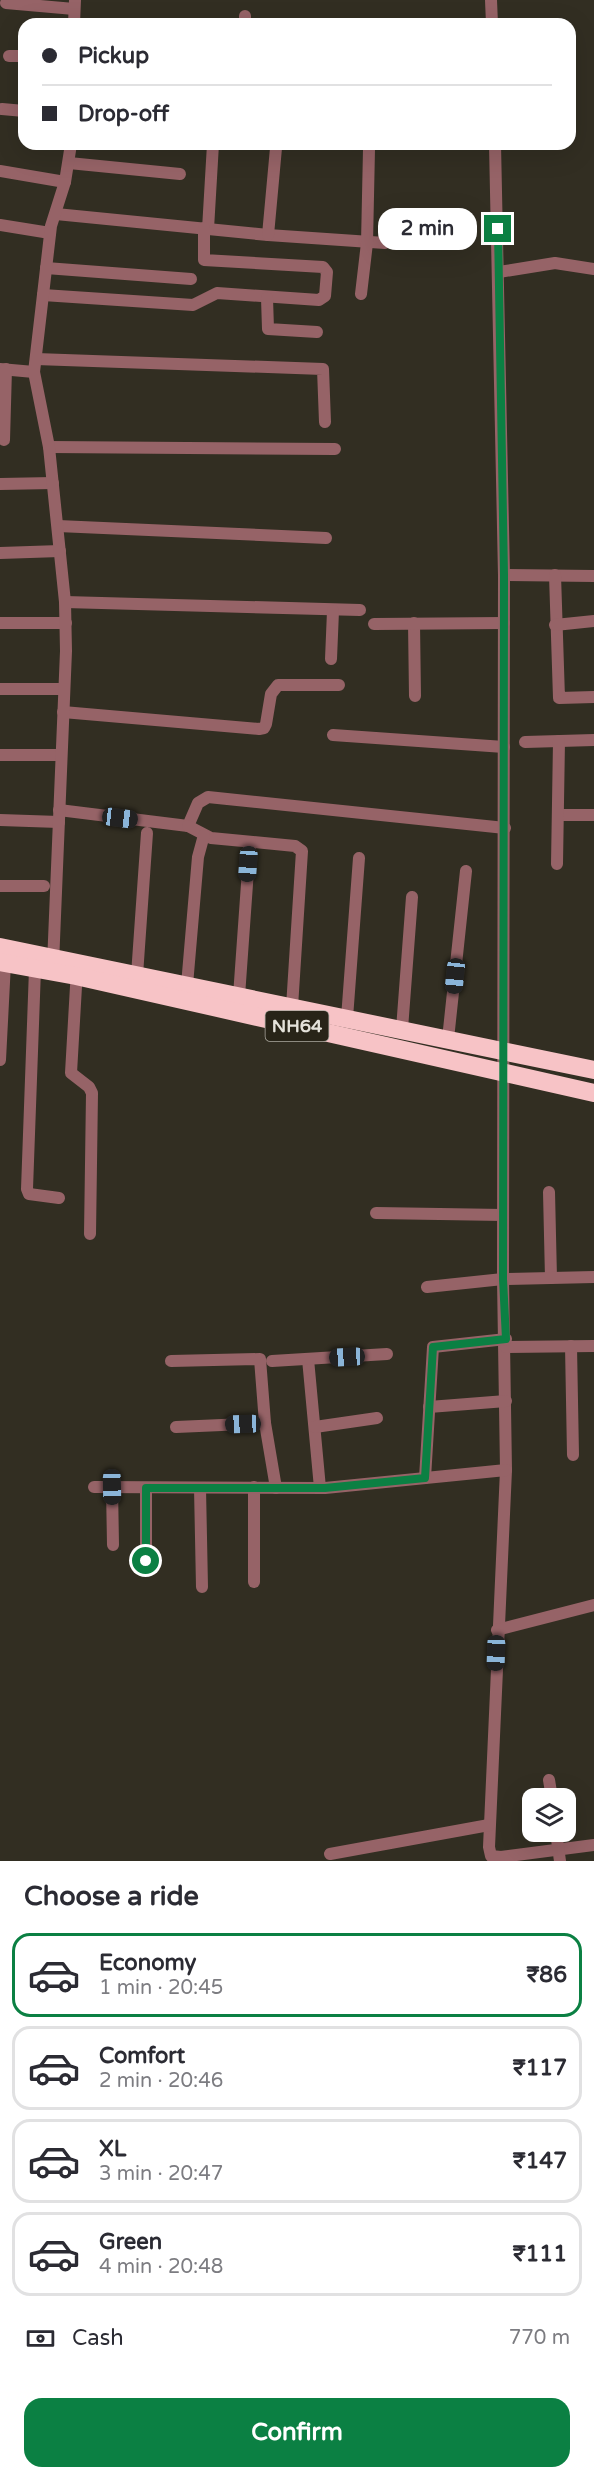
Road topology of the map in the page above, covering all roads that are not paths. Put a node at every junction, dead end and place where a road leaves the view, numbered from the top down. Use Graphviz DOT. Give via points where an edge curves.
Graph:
graph roads {
  1 [pos="491,0"];
  2 [pos="6,3"];
  3 [pos="74,4"];
  4 [pos="492,18"];
  5 [pos="9,56"];
  6 [pos="18,56"];
  7 [pos="3,109"];
  8 [pos="18,110"];
  9 [pos="70,150"];
  10 [pos="213,150"];
  11 [pos="276,150"];
  12 [pos="369,150"];
  13 [pos="495,150"];
  14 [pos="69,163"];
  15 [pos="0,171"];
  16 [pos="180,174"];
  17 [pos="65,182"];
  18 [pos="56,213"];
  19 [pos="0,225"];
  20 [pos="206,229"];
  21 [pos="50,233"];
  22 [pos="268,236"];
  23 [pos="367,243"];
  24 [pos="385,243"];
  25 [pos="46,268"];
  26 [pos="594,269"];
  27 [pos="500,272"];
  28 [pos="191,279"];
  29 [pos="361,294"];
  30 [pos="43,295"];
  31 [pos="267,298"];
  32 [pos="317,332"];
  33 [pos="36,359"];
  34 [pos="3,369"];
  35 [pos="34,372"];
  36 [pos="325,422"];
  37 [pos="4,440"];
  38 [pos="49,447"];
  39 [pos="334,449"];
  40 [pos="53,483"];
  41 [pos="0,484"];
  42 [pos="58,526"];
  43 [pos="326,538"];
  44 [pos="60,551"];
  45 [pos="0,553"];
  46 [pos="504,575"];
  47 [pos="555,575"];
  48 [pos="594,576"];
  49 [pos="65,602"];
  50 [pos="360,610"];
  51 [pos="333,611"];
  52 [pos="594,621"];
  53 [pos="504,622"];
  54 [pos="0,623"];
  55 [pos="66,623"];
  56 [pos="414,623"];
  57 [pos="374,624"];
  58 [pos="555,625"];
  59 [pos="331,659"];
  60 [pos="339,685"];
  61 [pos="0,689"];
  62 [pos="64,689"];
  63 [pos="415,696"];
  64 [pos="594,697"];
  65 [pos="63,712"];
  66 [pos="333,735"];
  67 [pos="594,740"];
  68 [pos="559,741"];
  69 [pos="525,742"];
  70 [pos="504,747"];
  71 [pos="0,755"];
  72 [pos="61,755"];
  73 [pos="558,815"];
  74 [pos="594,815"];
  75 [pos="59,816"];
  76 [pos="0,820"];
  77 [pos="188,826"];
  78 [pos="505,828"];
  79 [pos="147,833"];
  80 [pos="204,835"];
  81 [pos="250,842"];
  82 [pos="359,858"];
  83 [pos="557,864"];
  84 [pos="466,871"];
  85 [pos="0,886"];
  86 [pos="44,886"];
  87 [pos="412,897"];
  88 [pos="2,958"];
  89 [pos="47,966"];
  90 [pos="77,970"];
  91 [pos="137,975"];
  92 [pos="187,985"];
  93 [pos="2,993"];
  94 [pos="238,996"];
  95 [pos="292,1007"];
  96 [pos="347,1018"];
  97 [pos="402,1029"];
  98 [pos="1,1034"];
  99 [pos="448,1039"];
  100 [pos="505,1050"];
  101 [pos="0,1060"];
  102 [pos="594,1070"];
  103 [pos="504,1075"];
  104 [pos="594,1093"];
  105 [pos="549,1192"];
  106 [pos="59,1198"];
  107 [pos="376,1214"];
  108 [pos="503,1215"];
  109 [pos="90,1234"];
  110 [pos="594,1277"];
  111 [pos="551,1278"];
  112 [pos="503,1279"];
  113 [pos="427,1287"];
  114 [pos="506,1343"];
  115 [pos="571,1346"];
  116 [pos="594,1346"];
  117 [pos="387,1354"];
  118 [pos="308,1359"];
  119 [pos="171,1361"];
  120 [pos="272,1361"];
  121 [pos="506,1401"];
  122 [pos="429,1407"];
  123 [pos="377,1418"];
  124 [pos="265,1423"];
  125 [pos="176,1427"];
  126 [pos="315,1428"];
  127 [pos="573,1455"];
  128 [pos="506,1470"];
  129 [pos="425,1478"];
  130 [pos="94,1487"];
  131 [pos="112,1487"];
  132 [pos="254,1487"];
  133 [pos="146,1488"];
  134 [pos="200,1488"];
  135 [pos="276,1488"];
  136 [pos="320,1488"];
  137 [pos="113,1545"];
  138 [pos="146,1561"];
  139 [pos="254,1582"];
  140 [pos="202,1587"];
  141 [pos="594,1605"];
  142 [pos="497,1630"];
  143 [pos="549,1780"];
  144 [pos="550,1788"];
  145 [pos="489,1825"];
  146 [pos="594,1845"];
  147 [pos="330,1854"];
  148 [pos="559,1855"];
  1 -- 4 [label="street"];
  2 -- 3 [label="street"];
  5 -- 6 [label="street"];
  7 -- 8 [label="street"];
  9 -- 14 [label="street"];
  10 -- 20 [label="street"];
  11 -- 22 [label="street"];
  12 -- 23 [label="street"];
  13 -- 27 [label="street"];
  14 -- 16 [label="street"];
  14 -- 17 [label="street"];
  15 -- 17 [label="street"];
  17 -- 18 [label="street"];
  18 -- 20 [label="street"];
  18 -- 21 [label="street"];
  19 -- 21 [label="street"];
  20 -- 22 [label="street"];
  20 -- 31 [label="street" via="202,258 208,262 327,269 322,300"];
  21 -- 25 [label="street"];
  22 -- 23 [label="street"];
  23 -- 24 [label="street"];
  23 -- 29 [label="street"];
  25 -- 28 [label="street"];
  25 -- 30 [label="street"];
  26 -- 27 [label="street" via="555,263"];
  27 -- 46 [label="street"];
  30 -- 31 [label="street" via="194,305 217,293"];
  30 -- 33 [label="street"];
  31 -- 32 [label="street" via="268,329"];
  33 -- 35 [label="street"];
  33 -- 36 [label="street" via="323,369"];
  34 -- 35 [label="street"];
  34 -- 37 [label="street"];
  35 -- 38 [label="street"];
  38 -- 39 [label="street"];
  38 -- 40 [label="street"];
  40 -- 41 [label="street"];
  40 -- 42 [label="street"];
  42 -- 43 [label="street"];
  42 -- 44 [label="street"];
  44 -- 45 [label="street"];
  44 -- 49 [label="street"];
  46 -- 47 [label="street"];
  46 -- 53 [label="street"];
  47 -- 48 [label="street"];
  47 -- 58 [label="street"];
  49 -- 51 [label="street"];
  49 -- 55 [label="street"];
  50 -- 51 [label="street"];
  51 -- 59 [label="street"];
  52 -- 58 [label="street"];
  53 -- 56 [label="street"];
  53 -- 70 [label="street"];
  54 -- 55 [label="street"];
  55 -- 62 [label="street"];
  56 -- 57 [label="street"];
  56 -- 63 [label="street"];
  58 -- 64 [label="street" via="559,698"];
  60 -- 65 [label="street" via="278,685 270,694 264,728"];
  61 -- 62 [label="street"];
  62 -- 65 [label="street"];
  65 -- 72 [label="street"];
  66 -- 70 [label="street"];
  67 -- 68 [label="street"];
  68 -- 69 [label="street"];
  68 -- 73 [label="street"];
  70 -- 78 [label="street"];
  71 -- 72 [label="street"];
  72 -- 75 [label="street"];
  73 -- 74 [label="street"];
  73 -- 83 [label="street"];
  75 -- 76 [label="street"];
  75 -- 77 [label="street"];
  75 -- 89 [label="street"];
  77 -- 78 [label="street" via="198,803 208,797"];
  77 -- 80 [label="street"];
  78 -- 100 [label="street"];
  79 -- 91 [label="street"];
  80 -- 81 [label="street"];
  80 -- 92 [label="street" via="198,857"];
  81 -- 94 [label="street"];
  81 -- 95 [label="street" via="295,846 302,851"];
  82 -- 96 [label="street"];
  84 -- 99 [label="street"];
  85 -- 86 [label="street"];
  87 -- 97 [label="street"];
  88 -- 89 [label="highway, NH64"];
  88 -- 93 [label="street"];
  89 -- 90 [label="highway, NH64"];
  89 -- 106 [label="street" via="27,1189 29,1194"];
  90 -- 91 [label="highway, NH64"];
  90 -- 103 [label="highway, NH64"];
  90 -- 109 [label="street" via="71,1073 92,1093"];
  91 -- 92 [label="highway, NH64"];
  92 -- 94 [label="highway, NH64"];
  93 -- 98 [label="street"];
  94 -- 95 [label="highway, NH64"];
  95 -- 96 [label="highway, NH64"];
  96 -- 97 [label="highway, NH64"];
  97 -- 99 [label="highway, NH64"];
  98 -- 101 [label="street"];
  99 -- 100 [label="highway, NH64"];
  100 -- 102 [label="highway, NH64"];
  100 -- 103 [label="street"];
  103 -- 104 [label="highway, NH64"];
  103 -- 108 [label="street"];
  105 -- 111 [label="street"];
  107 -- 108 [label="street"];
  108 -- 112 [label="street"];
  110 -- 111 [label="street"];
  111 -- 112 [label="street"];
  112 -- 113 [label="street"];
  112 -- 114 [label="street"];
  114 -- 115 [label="street"];
  114 -- 121 [label="street"];
  114 -- 122 [label="street" via="433,1347"];
  115 -- 116 [label="street"];
  115 -- 127 [label="street"];
  117 -- 118 [label="street"];
  118 -- 120 [label="street"];
  118 -- 126 [label="street"];
  119 -- 124 [label="street" via="260,1359"];
  121 -- 122 [label="street"];
  121 -- 128 [label="street"];
  122 -- 129 [label="street"];
  123 -- 126 [label="street"];
  124 -- 125 [label="street"];
  124 -- 135 [label="street"];
  126 -- 136 [label="street"];
  128 -- 129 [label="street"];
  128 -- 142 [label="street"];
  129 -- 136 [label="street"];
  130 -- 131 [label="street"];
  131 -- 133 [label="street"];
  131 -- 137 [label="street"];
  132 -- 134 [label="street"];
  132 -- 135 [label="street"];
  132 -- 139 [label="street"];
  133 -- 134 [label="street"];
  133 -- 138 [label="street"];
  134 -- 140 [label="street"];
  135 -- 136 [label="street"];
  141 -- 142 [label="street"];
  142 -- 145 [label="street"];
  143 -- 144 [label="street"];
  145 -- 147 [label="street"];
  145 -- 148 [label="street" via="492,1856"];
  146 -- 148 [label="street"];
}
